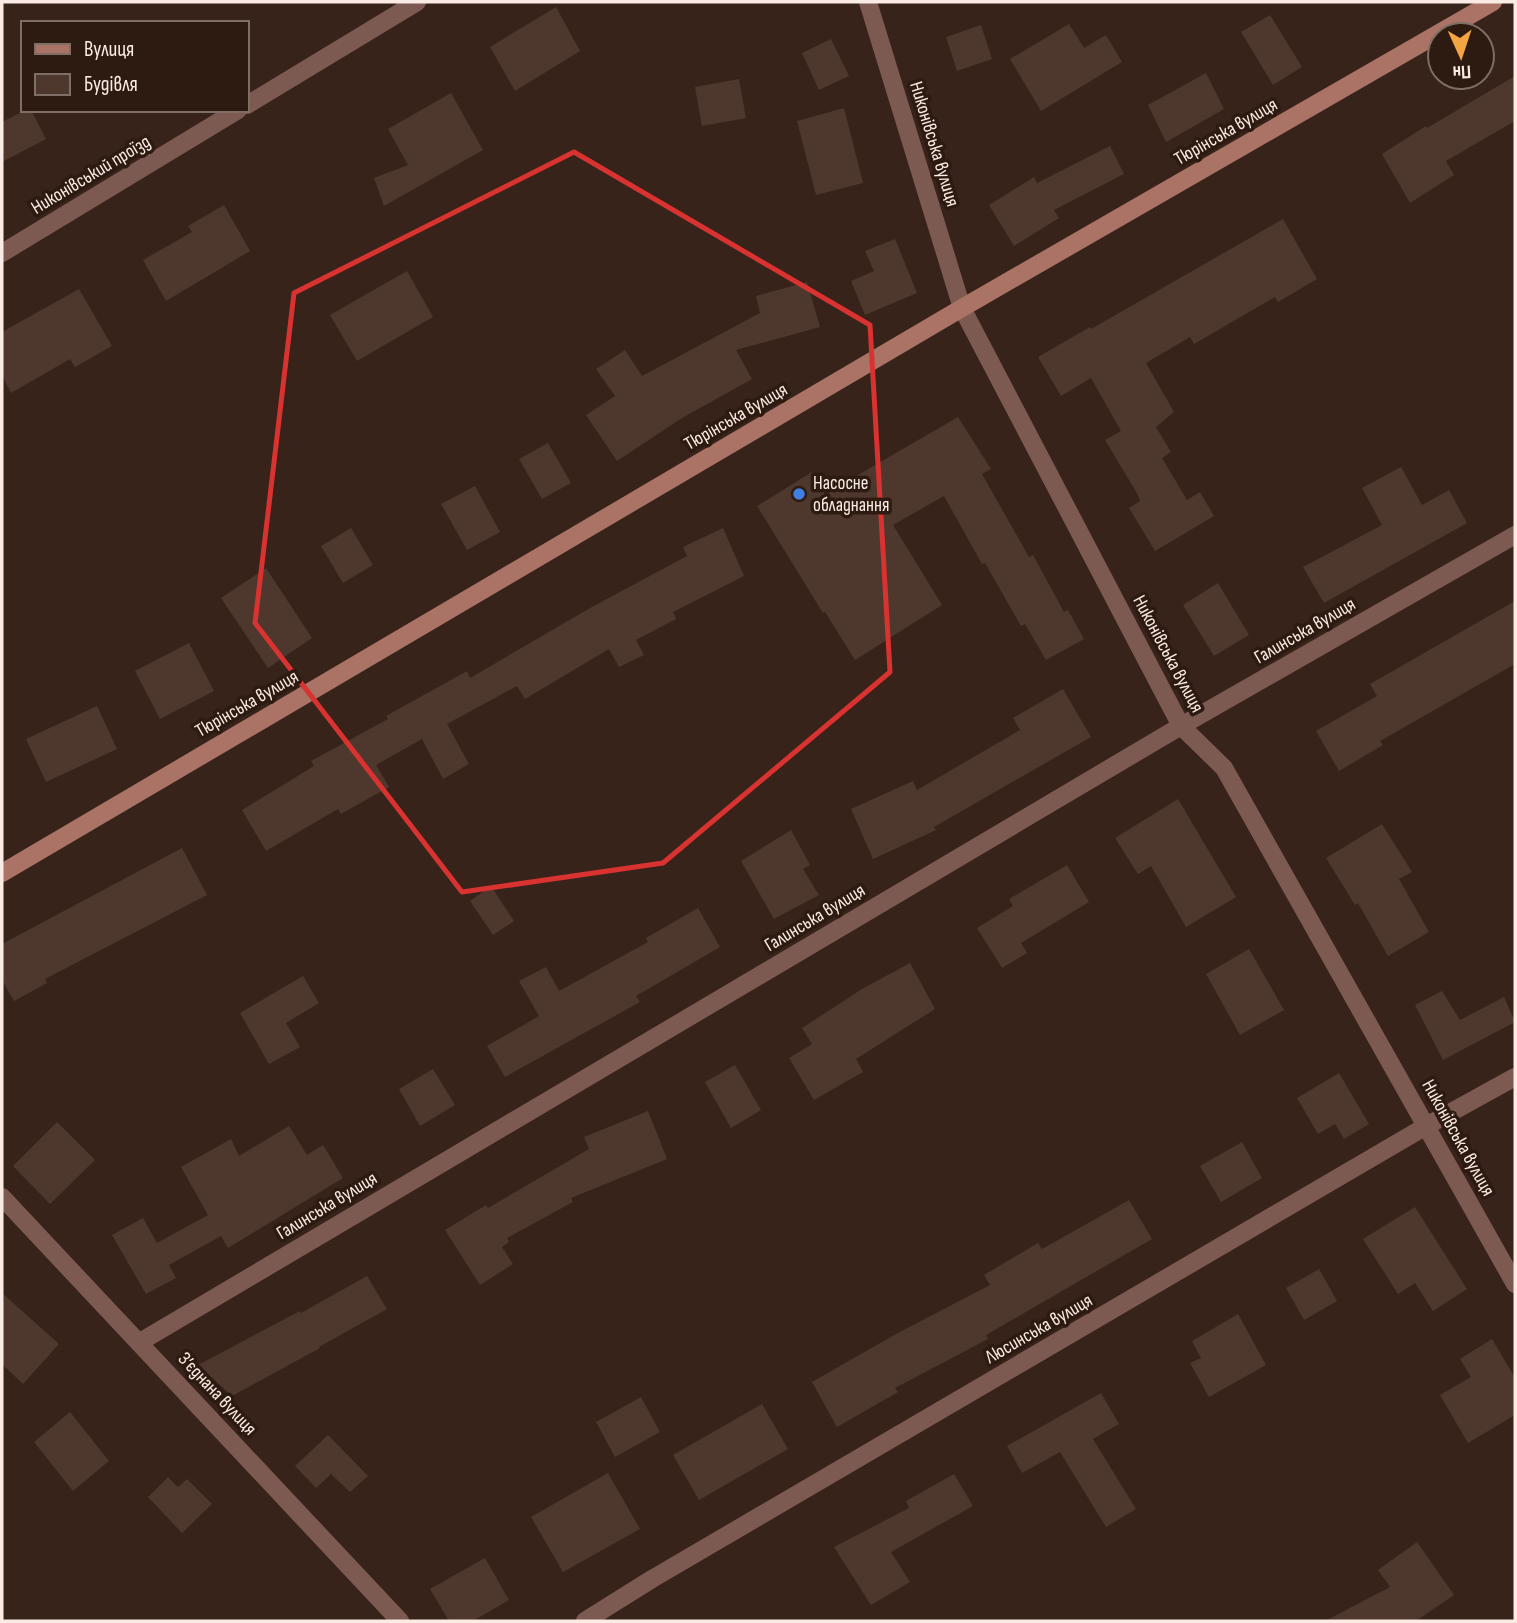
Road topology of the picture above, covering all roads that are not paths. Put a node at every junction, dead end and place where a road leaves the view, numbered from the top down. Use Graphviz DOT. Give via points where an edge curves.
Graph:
graph roads {
  1 [pos="417,2"];
  2 [pos="868,2"];
  3 [pos="1493,2"];
  4 [pos="248,104"];
  5 [pos="235,112"];
  6 [pos="2,253"];
  7 [pos="962,308"];
  8 [pos="1515,535"];
  9 [pos="1181,726"];
  10 [pos="2,873"];
  11 [pos="1515,1077"];
  12 [pos="1428,1125"];
  13 [pos="2,1197"];
  14 [pos="1515,1283"];
  15 [pos="140,1342"];
  16 [pos="400,1621"];
  17 [pos="585,1621"];
  1 -- 4 [label="street"];
  2 -- 7 [label="street, Никонівська вулиця"];
  3 -- 7 [label="main road, Тюрінська вулиця"];
  5 -- 6 [label="street, Никонівський проїзд"];
  7 -- 9 [label="street, Никонівська вулиця"];
  7 -- 10 [label="main road, Тюрінська вулиця"];
  8 -- 9 [label="street, Галинська вулиця"];
  9 -- 12 [label="street, Никонівська вулиця" via="1224,768"];
  9 -- 15 [label="street, Галинська вулиця"];
  11 -- 12 [label="street, Люсинська вулиця"];
  12 -- 14 [label="street, Никонівська вулиця"];
  12 -- 17 [label="street, Люсинська вулиця"];
  13 -- 15 [label="street, З’єднана вулиця"];
  15 -- 16 [label="street, З’єднана вулиця"];
}
